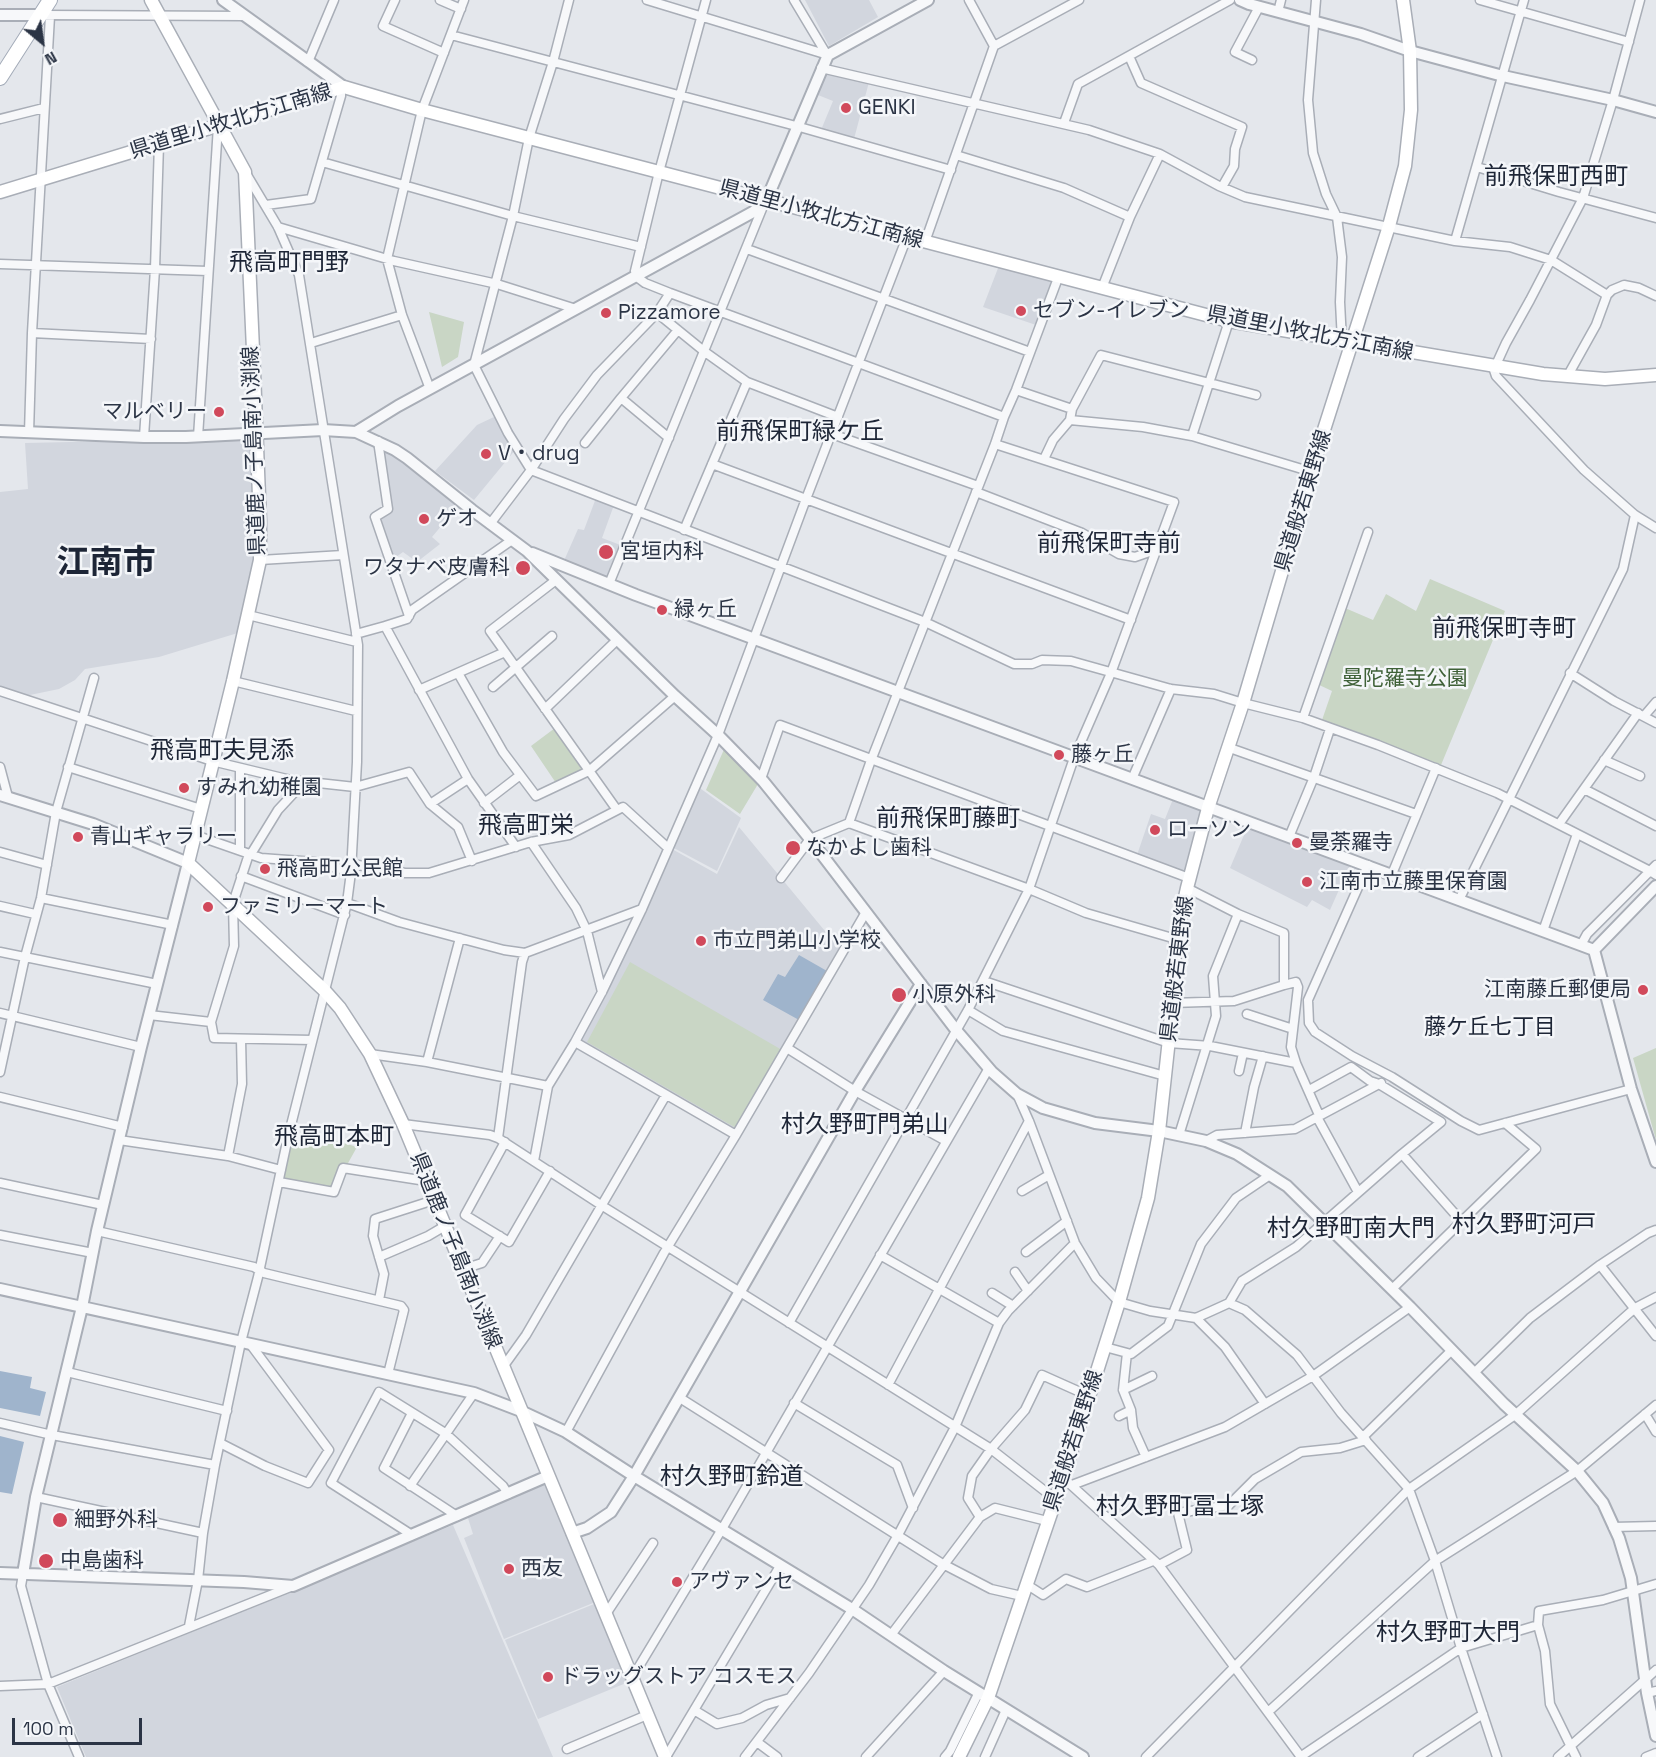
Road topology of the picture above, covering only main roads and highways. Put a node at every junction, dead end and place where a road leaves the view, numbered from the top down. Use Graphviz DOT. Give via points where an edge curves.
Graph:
graph roads {
  1 [pos="50,0"];
  2 [pos="151,0"];
  3 [pos="1403,0"];
  4 [pos="0,78"];
  5 [pos="219,125"];
  6 [pos="0,192"];
  7 [pos="1347,342"];
  8 [pos="1656,375"];
  9 [pos="666,1757"];
  10 [pos="959,1757"];
  1 -- 4 [label="main road" via="45,15"];
  2 -- 5 [label="main road, 県道鹿ノ子島南小渕線"];
  3 -- 7 [label="main road, 県道般若東野線" via="1410,51 1411,111 1405,166 1389,226"];
  5 -- 6 [label="main road, 県道里小牧北方江南線"];
  5 -- 7 [label="main road, 県道里小牧北方江南線" via="343,88 1058,278 1229,321"];
  5 -- 9 [label="main road, 県道鹿ノ子島南小渕線" via="245,172 260,560 188,863 324,990 370,1054 403,1124"];
  7 -- 8 [label="main road, 県道里小牧北方江南線" via="1567,377"];
  7 -- 10 [label="main road, 県道般若東野線" via="1312,472 1188,883 1176,939 1169,1043 1148,1198 1067,1482 1055,1498"];
}
